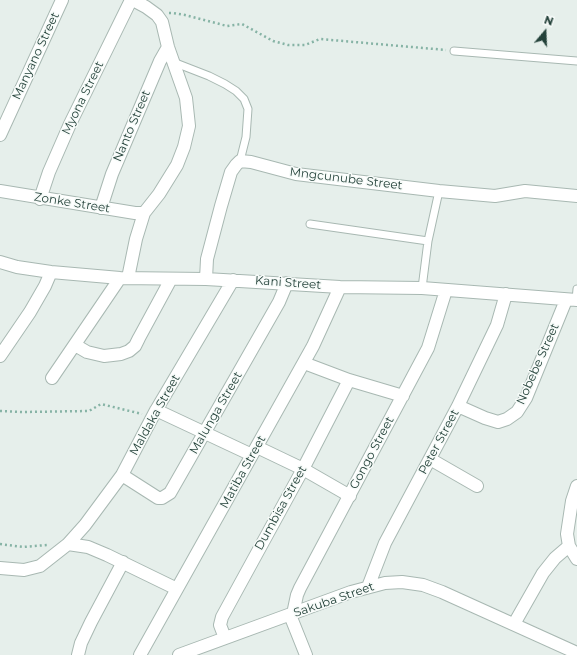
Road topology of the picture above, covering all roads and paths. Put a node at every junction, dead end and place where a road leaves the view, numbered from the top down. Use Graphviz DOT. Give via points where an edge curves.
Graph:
graph roads {
  1 [pos="62,0"];
  2 [pos="132,0"];
  3 [pos="157,16"];
  4 [pos="168,47"];
  5 [pos="454,51"];
  6 [pos="577,61"];
  7 [pos="173,62"];
  8 [pos="0,135"];
  9 [pos="240,161"];
  10 [pos="0,191"];
  11 [pos="439,191"];
  12 [pos="577,196"];
  13 [pos="40,198"];
  14 [pos="101,208"];
  15 [pos="144,213"];
  16 [pos="310,224"];
  17 [pos="428,241"];
  18 [pos="0,262"];
  19 [pos="51,272"];
  20 [pos="124,278"];
  21 [pos="171,279"];
  22 [pos="206,279"];
  23 [pos="233,280"];
  24 [pos="288,283"];
  25 [pos="340,287"];
  26 [pos="422,288"];
  27 [pos="446,290"];
  28 [pos="506,294"];
  29 [pos="574,297"];
  30 [pos="75,345"];
  31 [pos="0,356"];
  32 [pos="304,363"];
  33 [pos="52,378"];
  34 [pos="349,380"];
  35 [pos="403,396"];
  36 [pos="458,406"];
  37 [pos="0,410"];
  38 [pos="155,413"];
  39 [pos="205,433"];
  40 [pos="254,451"];
  41 [pos="430,459"];
  42 [pos="303,469"];
  43 [pos="122,475"];
  44 [pos="477,486"];
  45 [pos="577,486"];
  46 [pos="350,496"];
  47 [pos="0,544"];
  48 [pos="68,544"];
  49 [pos="569,546"];
  50 [pos="577,559"];
  51 [pos="123,562"];
  52 [pos="0,568"];
  53 [pos="368,587"];
  54 [pos="177,589"];
  55 [pos="292,615"];
  56 [pos="514,624"];
  57 [pos="225,638"];
  58 [pos="577,653"];
  59 [pos="185,654"];
  60 [pos="78,655"];
  61 [pos="140,655"];
  62 [pos="306,655"];
  1 -- 8 [label="street, Manyano Street"];
  2 -- 3 [label="street"];
  2 -- 13 [label="street, Myona Street" via="70,124"];
  3 -- 4 [label="street" via="162,22"];
  3 -- 5 [label="path" via="173,13 227,26 242,24 273,41 288,45 305,45 320,39"];
  4 -- 7 [label="street"];
  4 -- 14 [label="street, Nanto Street" via="112,174"];
  5 -- 6 [label="lane"];
  7 -- 9 [label="lane" via="225,84 244,100 248,109 246,137"];
  7 -- 15 [label="street" via="186,98 189,126 177,165"];
  9 -- 11 [label="street, Mngcunube Street" via="296,174"];
  9 -- 22 [label="street" via="229,178 207,259"];
  10 -- 13 [label="street, Zonke Street"];
  11 -- 12 [label="street, Mngcunube Street" via="495,196 525,191"];
  11 -- 17 [label="lane"];
  13 -- 14 [label="street, Zonke Street"];
  14 -- 15 [label="street, Zonke Street"];
  15 -- 20 [label="street"];
  16 -- 17 [label="lane"];
  17 -- 26 [label="lane"];
  18 -- 19 [label="street, Kani Street"];
  19 -- 20 [label="street, Kani Street"];
  19 -- 31 [label="street" via="30,312"];
  20 -- 21 [label="street, Kani Street"];
  20 -- 30 [label="street"];
  21 -- 22 [label="street, Kani Street"];
  21 -- 30 [label="street" via="140,338 129,351 104,356 87,352"];
  22 -- 23 [label="street, Kani Street"];
  23 -- 24 [label="street, Kani Street"];
  23 -- 38 [label="street, Maldaka Street"];
  24 -- 25 [label="street, Kani Street"];
  24 -- 39 [label="street, Malunga Street"];
  25 -- 26 [label="street, Kani Street"];
  25 -- 32 [label="street, Matiba Street"];
  26 -- 27 [label="street, Kani Street"];
  27 -- 28 [label="street, Kani Street"];
  27 -- 35 [label="street, Gongo Street" via="428,348"];
  28 -- 29 [label="street, Kani Street"];
  28 -- 36 [label="street, Peter Street" via="497,325"];
  29 -- 36 [label="street, Nobebe Street" via="517,412 498,422"];
  30 -- 33 [label="street"];
  32 -- 34 [label="street"];
  32 -- 40 [label="street, Matiba Street"];
  34 -- 35 [label="street"];
  34 -- 42 [label="street, Dumbisa Street"];
  35 -- 46 [label="street, Gongo Street"];
  36 -- 41 [label="street, Peter Street"];
  37 -- 38 [label="path" via="89,411 101,404"];
  38 -- 39 [label="street"];
  38 -- 43 [label="street, Maldaka Street"];
  39 -- 40 [label="street"];
  39 -- 43 [label="street, Malunga Street" via="170,494 158,498"];
  40 -- 42 [label="street"];
  40 -- 54 [label="street, Matiba Street"];
  41 -- 44 [label="street"];
  41 -- 53 [label="street, Peter Street" via="385,543"];
  42 -- 46 [label="street"];
  42 -- 57 [label="street, Dumbisa Street" via="222,617 220,625"];
  43 -- 48 [label="street, Maldaka Street"];
  45 -- 49 [label="street" via="567,534"];
  46 -- 55 [label="street, Gongo Street" via="300,588"];
  47 -- 48 [label="path" via="23,547"];
  48 -- 51 [label="street" via="88,547"];
  48 -- 52 [label="street, Maldaka Street" via="47,561 31,569"];
  49 -- 50 [label="street"];
  49 -- 56 [label="street" via="555,558 543,574"];
  51 -- 54 [label="street"];
  51 -- 60 [label="street" via="90,622"];
  53 -- 55 [label="street, Sakuba Street"];
  53 -- 56 [label="street, Sakuba Street" via="402,582 423,585"];
  54 -- 61 [label="street, Matiba Street"];
  55 -- 57 [label="street, Sakuba Street"];
  55 -- 62 [label="street"];
  56 -- 58 [label="street, Sakuba Street"];
  57 -- 59 [label="street, Sakuba Street"];
}
